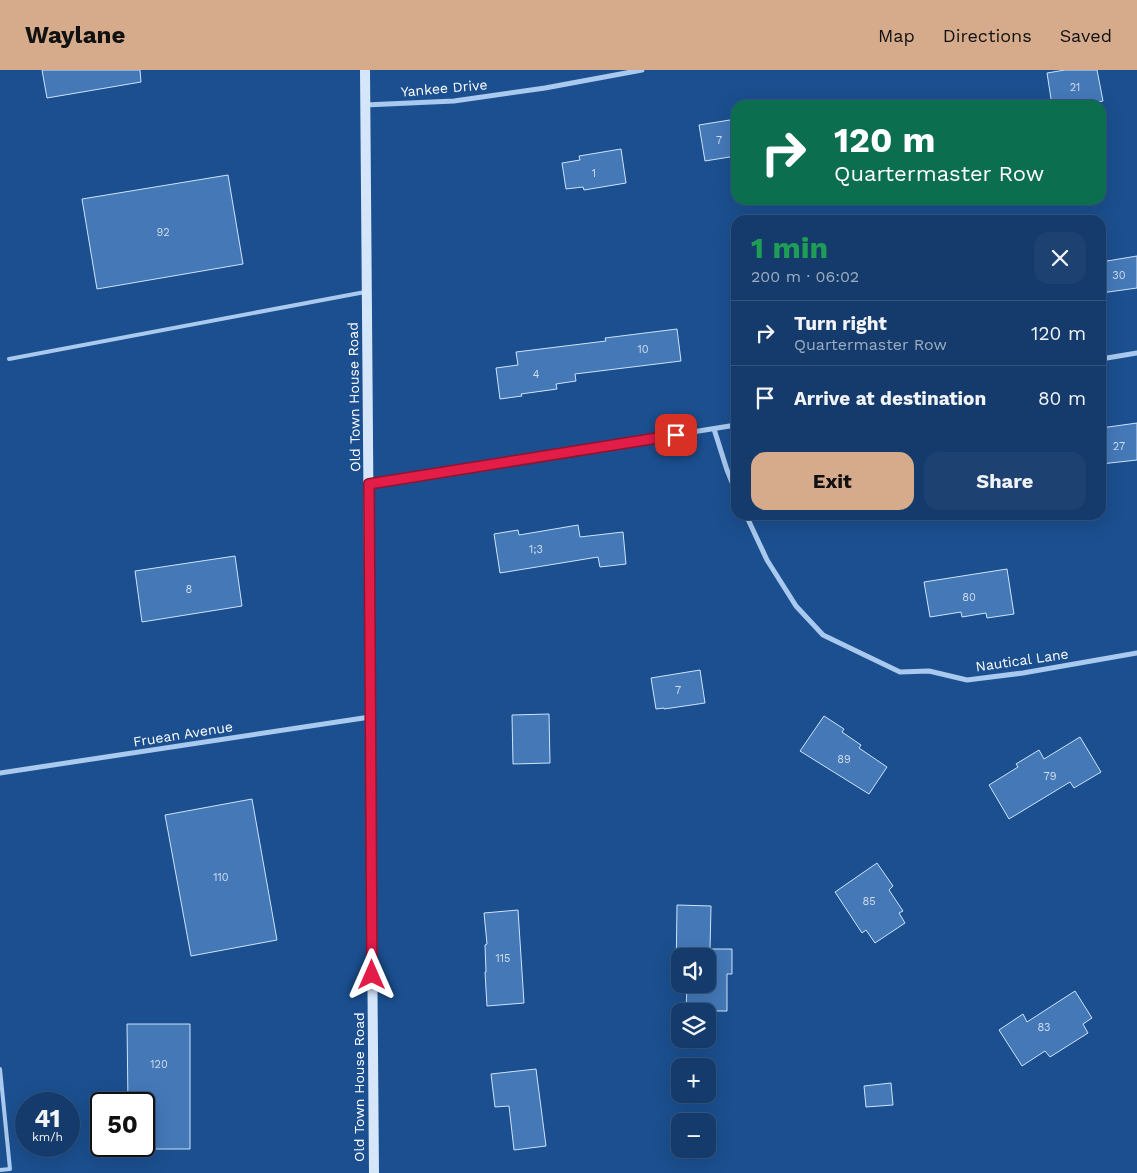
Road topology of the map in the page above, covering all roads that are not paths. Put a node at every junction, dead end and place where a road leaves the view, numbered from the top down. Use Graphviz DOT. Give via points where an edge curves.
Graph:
graph roads {
  1 [pos="365,70"];
  2 [pos="642,70"];
  3 [pos="365,105"];
  4 [pos="367,292"];
  5 [pos="1137,352"];
  6 [pos="1106,358"];
  7 [pos="9,359"];
  8 [pos="731,426"];
  9 [pos="714,429"];
  10 [pos="731,480"];
  11 [pos="369,484"];
  12 [pos="748,520"];
  13 [pos="1137,653"];
  14 [pos="370,717"];
  15 [pos="0,773"];
  16 [pos="0,1069"];
  17 [pos="0,1170"];
  18 [pos="374,1173"];
  1 -- 3 [label="main road, Old Town House Road"];
  2 -- 3 [label="street, Yankee Drive" via="454,101"];
  3 -- 4 [label="main road, Old Town House Road"];
  4 -- 7 [label="lane"];
  4 -- 11 [label="main road, Old Town House Road"];
  5 -- 6 [label="street"];
  8 -- 9 [label="street"];
  9 -- 10 [label="street"];
  9 -- 11 [label="street"];
  11 -- 14 [label="main road, Old Town House Road"];
  12 -- 13 [label="street, Nautical Lane" via="766,560 796,606 823,634 900,672 929,671 967,680 1023,674"];
  14 -- 15 [label="street, Fruean Avenue"];
  14 -- 18 [label="main road, Old Town House Road"];
  16 -- 17 [label="lane" via="10,1169"];
}
